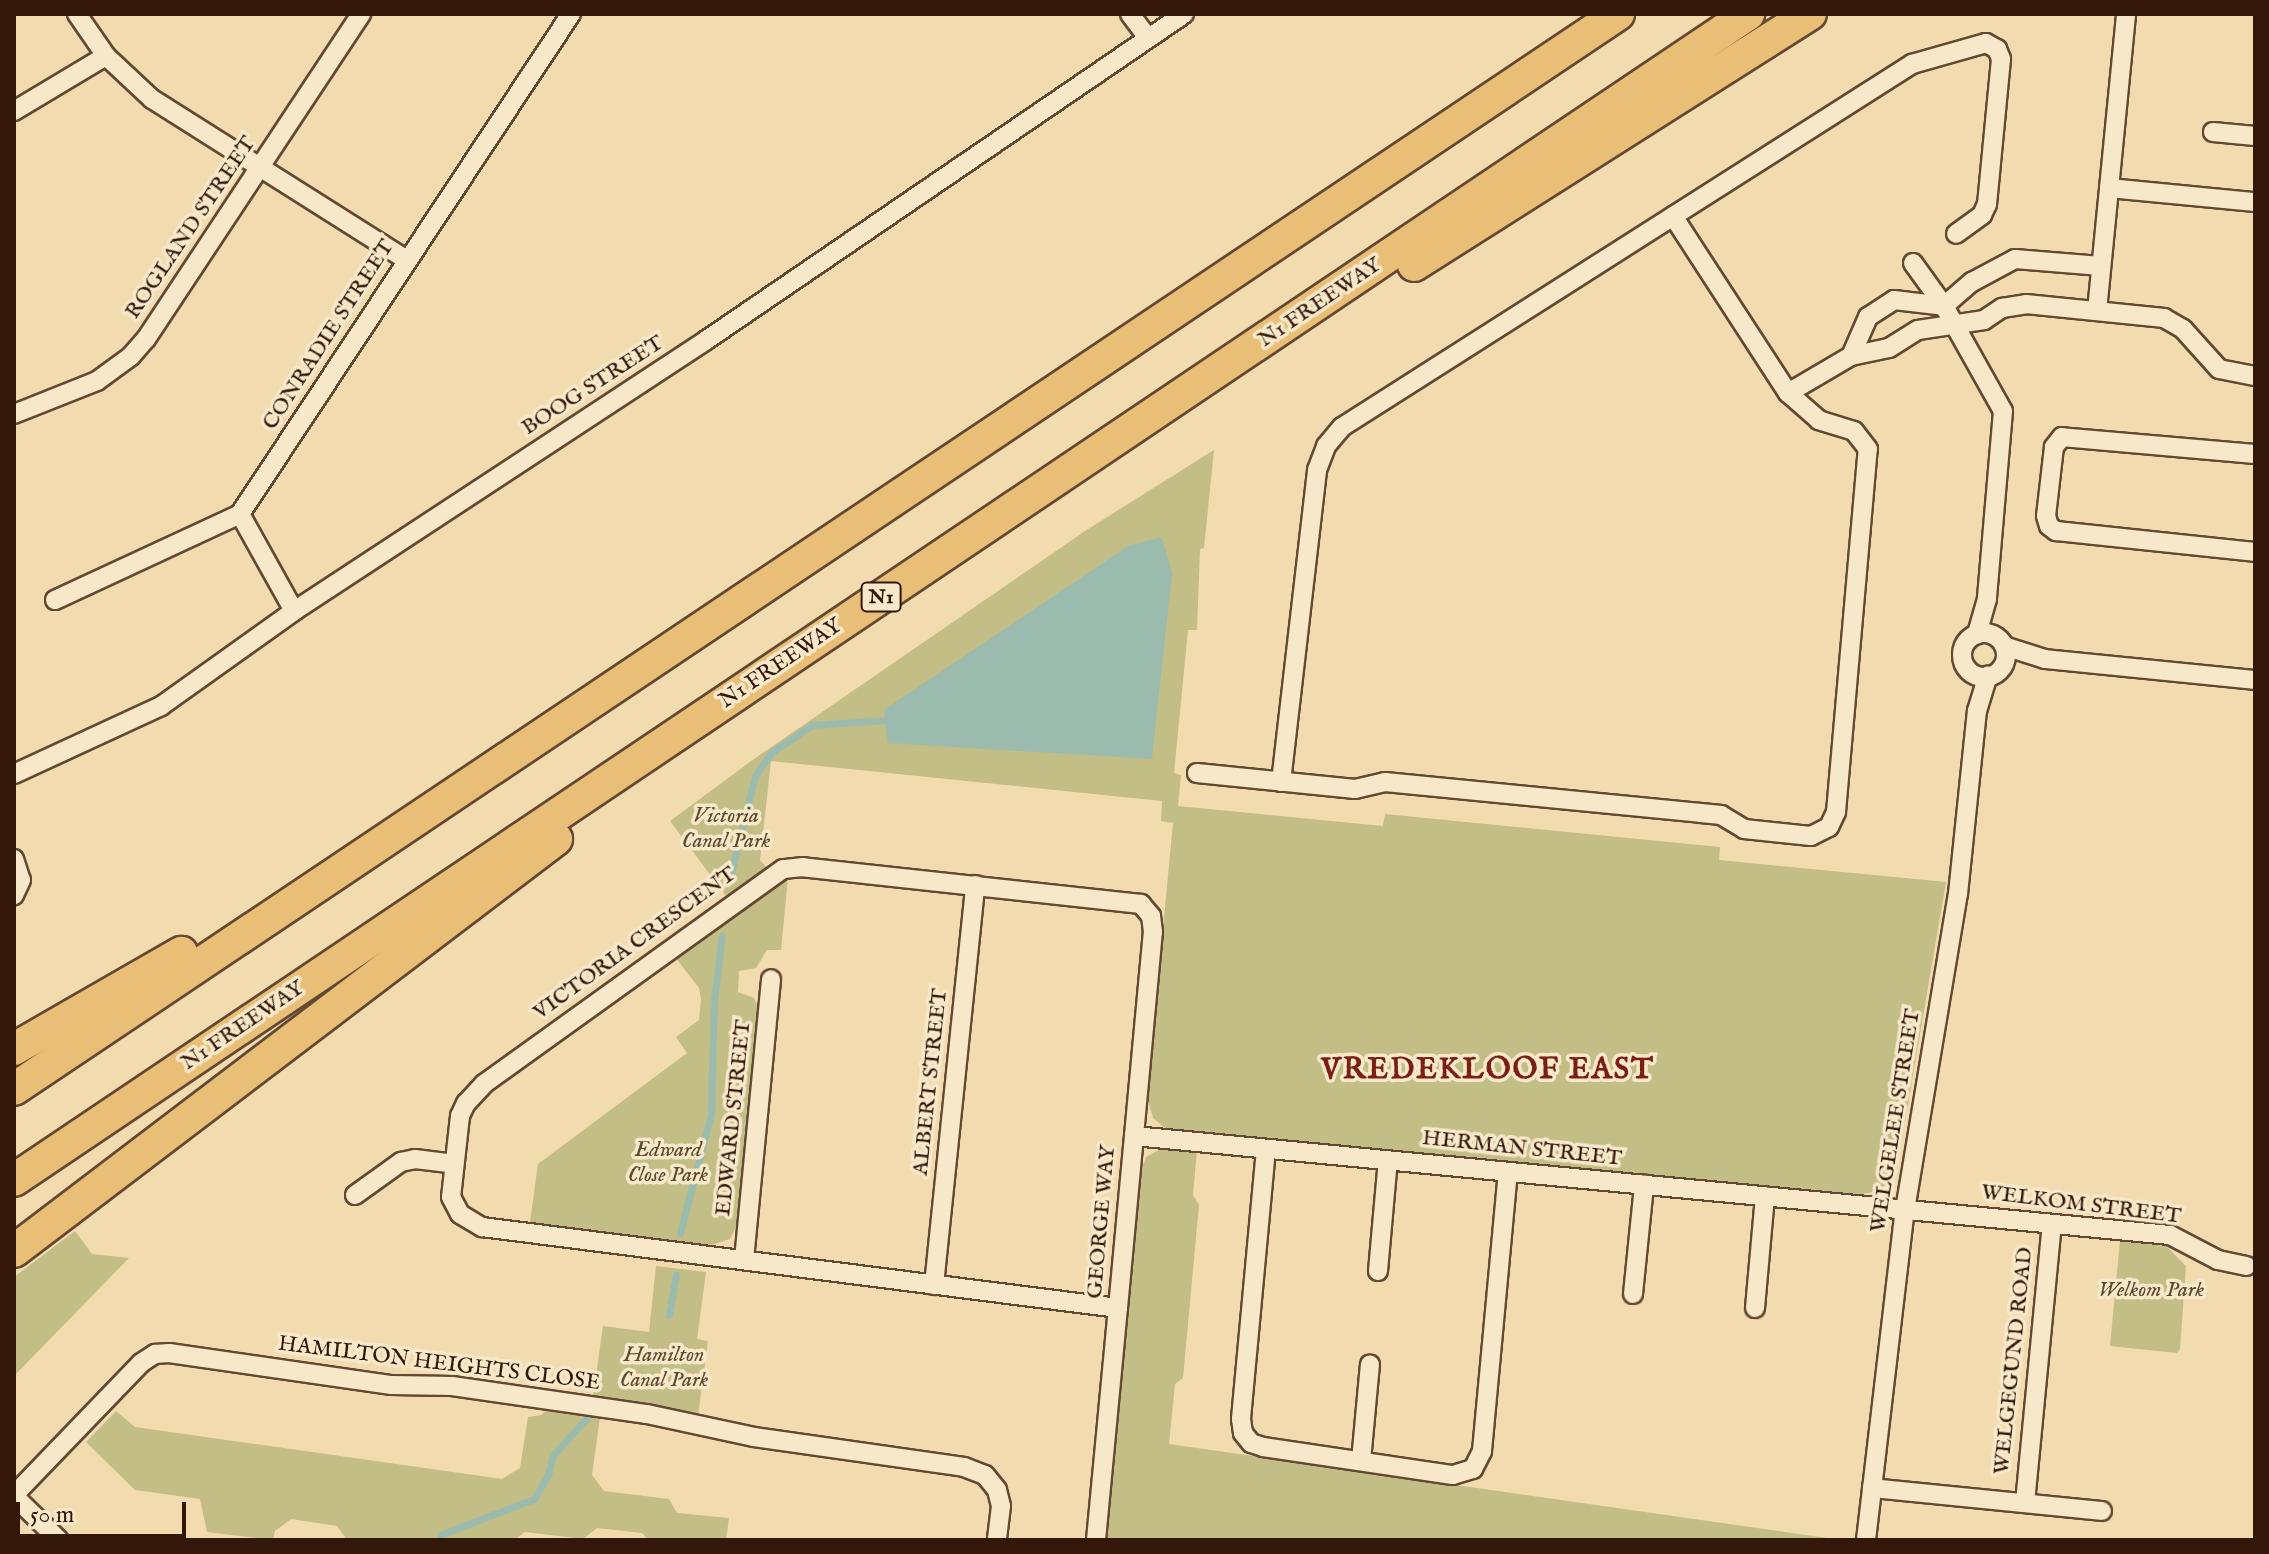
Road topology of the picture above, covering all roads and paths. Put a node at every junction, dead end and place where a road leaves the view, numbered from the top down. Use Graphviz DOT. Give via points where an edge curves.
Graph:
graph roads {
  1 [pos="77,14"];
  2 [pos="361,14"];
  3 [pos="571,14"];
  4 [pos="1130,14"];
  5 [pos="1184,14"];
  6 [pos="1618,14"];
  7 [pos="1748,14"];
  8 [pos="1810,14"];
  9 [pos="2126,14"];
  10 [pos="1148,38"];
  11 [pos="106,56"];
  12 [pos="14,111"];
  13 [pos="2213,132"];
  14 [pos="2255,136"];
  15 [pos="260,166"];
  16 [pos="2109,188"];
  17 [pos="2255,202"];
  18 [pos="1673,216"];
  19 [pos="1956,234"];
  20 [pos="407,260"];
  21 [pos="1913,263"];
  22 [pos="2101,266"];
  23 [pos="1944,306"];
  24 [pos="2097,311"];
  25 [pos="1299,317"];
  26 [pos="1956,325"];
  27 [pos="1851,356"];
  28 [pos="2255,376"];
  29 [pos="1788,393"];
  30 [pos="14,414"];
  31 [pos="2255,454"];
  32 [pos="240,514"];
  33 [pos="2255,552"];
  34 [pos="55,600"];
  35 [pos="294,611"];
  36 [pos="1992,639"];
  37 [pos="2045,659"];
  38 [pos="1966,667"];
  39 [pos="1994,673"];
  40 [pos="2255,680"];
  41 [pos="728,699"];
  42 [pos="1977,711"];
  43 [pos="572,715"];
  44 [pos="1197,773"];
  45 [pos="14,774"];
  46 [pos="1281,782"];
  47 [pos="14,859"];
  48 [pos="975,885"];
  49 [pos="14,895"];
  50 [pos="1147,910"];
  51 [pos="771,979"];
  52 [pos="14,1049"];
  53 [pos="14,1089"];
  54 [pos="1134,1136"];
  55 [pos="1266,1149"];
  56 [pos="1388,1160"];
  57 [pos="453,1164"];
  58 [pos="1508,1172"];
  59 [pos="14,1180"];
  60 [pos="1644,1185"];
  61 [pos="355,1195"];
  62 [pos="1765,1196"];
  63 [pos="1905,1210"];
  64 [pos="2052,1224"];
  65 [pos="14,1251"];
  66 [pos="744,1260"];
  67 [pos="2246,1266"];
  68 [pos="1378,1271"];
  69 [pos="934,1285"];
  70 [pos="1633,1294"];
  71 [pos="1118,1308"];
  72 [pos="1755,1308"];
  73 [pos="1370,1364"];
  74 [pos="1361,1461"];
  75 [pos="1872,1488"];
  76 [pos="14,1496"];
  77 [pos="2025,1503"];
  78 [pos="2102,1511"];
  79 [pos="59,1540"];
  80 [pos="997,1540"];
  81 [pos="1096,1540"];
  82 [pos="1866,1540"];
  1 -- 11 [label="street"];
  2 -- 15 [label="street, ROGLAND STREET"];
  3 -- 20 [label="street, CONRADIE STREET"];
  4 -- 10 [label="street"];
  5 -- 10 [label="street, BOOG STREET"];
  6 -- 43 [label="highway"];
  7 -- 25 [label="highway, N1 FREEWAY / N1"];
  8 -- 25 [label="highway" via="1345,308"];
  9 -- 16 [label="street"];
  10 -- 35 [label="street, BOOG STREET" via="705,341"];
  11 -- 12 [label="street"];
  11 -- 15 [label="street" via="152,99"];
  13 -- 14 [label="street"];
  15 -- 20 [label="street"];
  15 -- 30 [label="street, ROGLAND STREET" via="131,356 97,381"];
  16 -- 17 [label="street"];
  16 -- 22 [label="street"];
  18 -- 19 [label="street" via="1912,64 1986,43 2001,59 1987,204 1982,215"];
  18 -- 29 [label="street"];
  18 -- 46 [label="street" via="1333,436 1317,470"];
  20 -- 32 [label="street, CONRADIE STREET"];
  21 -- 23 [label="street"];
  22 -- 23 [label="street" via="2015,259"];
  22 -- 24 [label="street"];
  23 -- 26 [label="street"];
  23 -- 27 [label="street" via="1897,300 1868,317"];
  24 -- 26 [label="street" via="2018,305"];
  24 -- 28 [label="street" via="2171,321 2212,365 2227,373"];
  25 -- 41 [label="highway, N1 FREEWAY / N1"];
  26 -- 27 [label="street" via="1918,330 1889,348"];
  26 -- 36 [label="street" via="2003,411 1987,599"];
  27 -- 29 [label="street"];
  29 -- 46 [label="street" via="1811,415 1860,436 1870,458 1836,812 1824,832 1811,836 1744,829 1721,815 1385,782 1355,789"];
  31 -- 33 [label="street" via="2062,437 2054,447 2046,516 2056,531"];
  32 -- 34 [label="street"];
  32 -- 35 [label="street"];
  35 -- 45 [label="street, BOOG STREET" via="161,706"];
  36 -- 37 [label="street"];
  36 -- 38 [label="street" via="1963,648"];
  36 -- 39 [label="street" via="2005,659"];
  37 -- 39 [label="street"];
  37 -- 40 [label="street"];
  38 -- 39 [label="street" via="1976,675"];
  38 -- 42 [label="street, WELGELEE STREET"];
  39 -- 42 [label="street, WELGELEE STREET"];
  41 -- 59 [label="highway, N1 FREEWAY / N1"];
  41 -- 65 [label="highway" via="568,829"];
  42 -- 63 [label="street, WELGELEE STREET" via="1958,894"];
  43 -- 52 [label="highway"];
  43 -- 53 [label="highway"];
  44 -- 46 [label="street"];
  47 -- 49 [label="street" via="21,880"];
  48 -- 50 [label="street, VICTORIA CRESCENT" via="1133,901"];
  48 -- 57 [label="street, VICTORIA CRESCENT" via="803,867 776,872 474,1093 460,1116"];
  48 -- 69 [label="street, ALBERT STREET"];
  50 -- 54 [label="street, GEORGE WAY" via="1153,932"];
  51 -- 66 [label="street, EDWARD STREET"];
  54 -- 55 [label="street, HERMAN STREET"];
  54 -- 71 [label="street, GEORGE WAY"];
  55 -- 56 [label="street, HERMAN STREET"];
  55 -- 74 [label="street" via="1241,1426 1257,1446"];
  56 -- 58 [label="street, HERMAN STREET"];
  56 -- 68 [label="street"];
  57 -- 61 [label="street" via="408,1159"];
  57 -- 66 [label="street, VICTORIA CRESCENT" via="450,1188 455,1206 482,1227"];
  58 -- 60 [label="street, HERMAN STREET"];
  58 -- 74 [label="street" via="1481,1458 1460,1475"];
  60 -- 62 [label="street, HERMAN STREET"];
  60 -- 70 [label="street"];
  62 -- 63 [label="street, HERMAN STREET"];
  62 -- 72 [label="street"];
  63 -- 64 [label="street, WELKOM STREET"];
  63 -- 75 [label="street, WELGELEE STREET"];
  64 -- 67 [label="street, WELKOM STREET" via="2170,1235 2218,1260"];
  64 -- 77 [label="street, WELGEGUND ROAD"];
  66 -- 69 [label="street, VICTORIA CRESCENT"];
  69 -- 71 [label="street, VICTORIA CRESCENT"];
  71 -- 81 [label="street, GEORGE WAY"];
  73 -- 74 [label="street"];
  75 -- 77 [label="street, WELGEGUND ROAD"];
  75 -- 82 [label="street, WELGELEE STREET"];
  76 -- 79 [label="street"];
  76 -- 80 [label="street, HAMILTON HEIGHTS CLOSE" via="141,1363 169,1353 392,1385 467,1388 964,1467 985,1475 997,1490"];
  77 -- 78 [label="street, WELGEGUND ROAD"];
}
